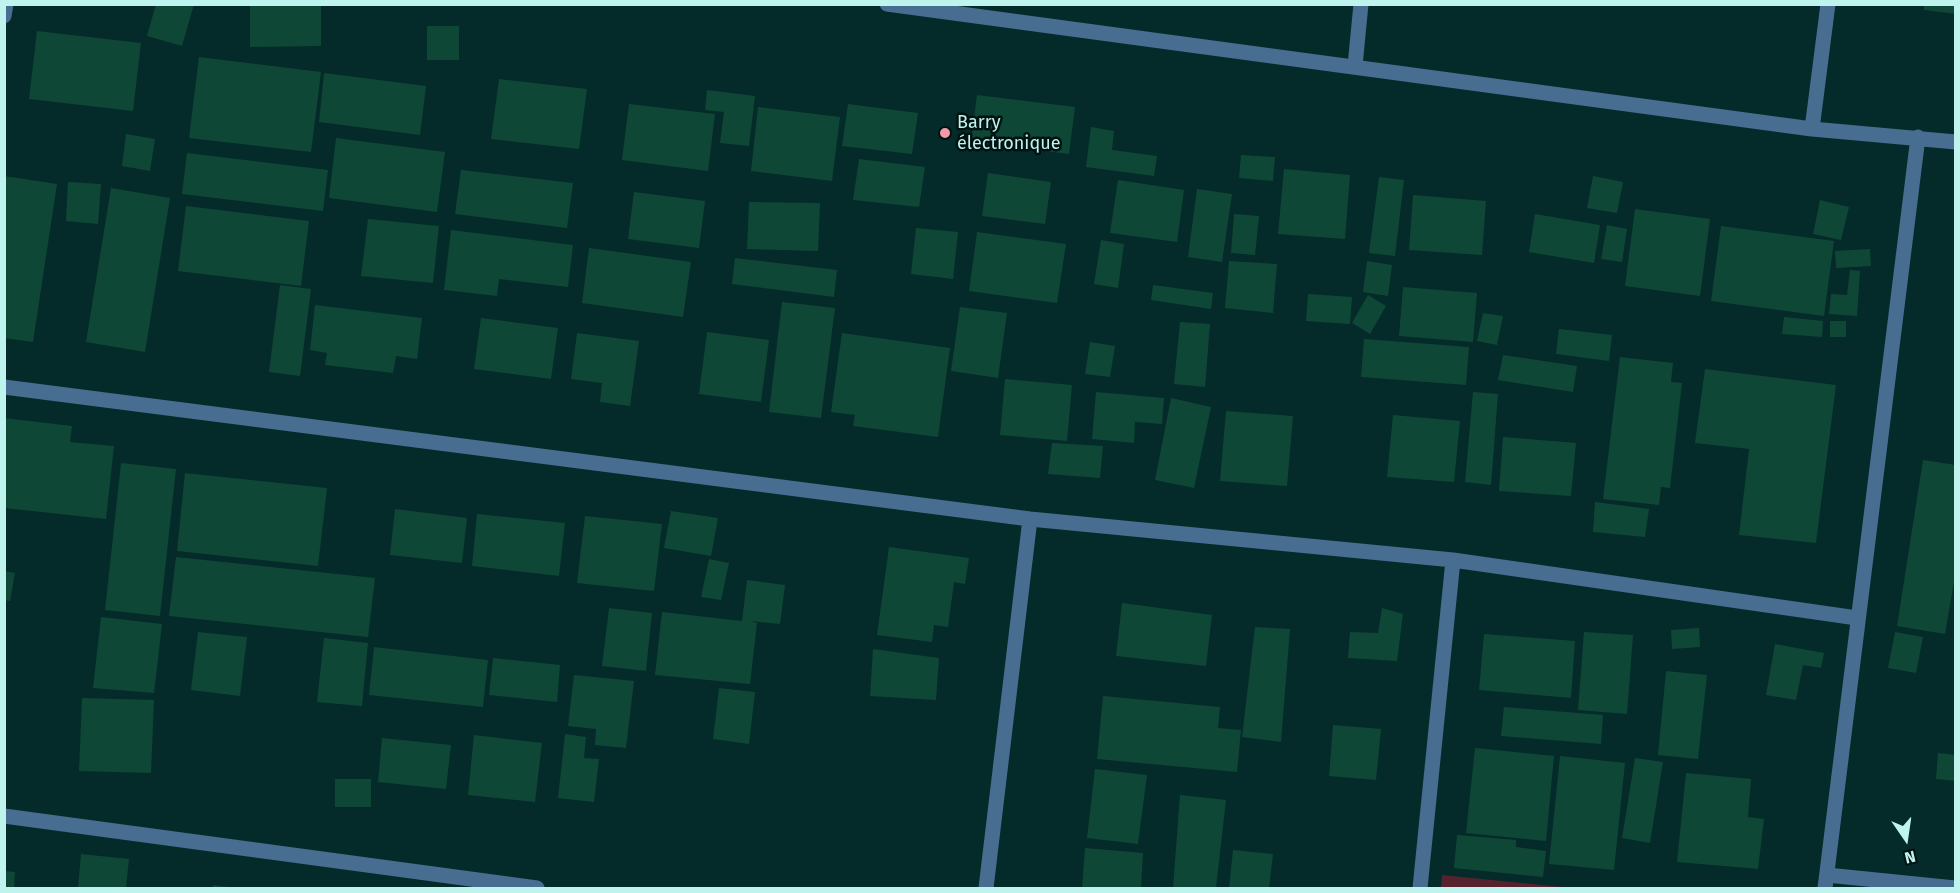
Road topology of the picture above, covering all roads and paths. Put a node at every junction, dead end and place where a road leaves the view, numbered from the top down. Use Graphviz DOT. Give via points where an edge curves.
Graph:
graph roads {
  1 [pos="6,4"];
  2 [pos="886,4"];
  3 [pos="1361,4"];
  4 [pos="1827,4"];
  5 [pos="4,16"];
  6 [pos="1355,66"];
  7 [pos="1812,129"];
  8 [pos="1918,137"];
  9 [pos="1956,142"];
  10 [pos="4,387"];
  11 [pos="1030,519"];
  12 [pos="1453,560"];
  13 [pos="1857,618"];
  14 [pos="4,816"];
  15 [pos="1826,882"];
  16 [pos="537,888"];
  17 [pos="986,888"];
  18 [pos="1420,888"];
  19 [pos="1955,888"];
  1 -- 5 [label="street"];
  2 -- 6 [label="street"];
  3 -- 6 [label="street"];
  4 -- 7 [label="street"];
  6 -- 7 [label="street"];
  7 -- 8 [label="street"];
  8 -- 9 [label="street"];
  8 -- 13 [label="street"];
  10 -- 11 [label="street"];
  11 -- 12 [label="street"];
  11 -- 17 [label="street"];
  12 -- 13 [label="street"];
  12 -- 18 [label="street"];
  13 -- 15 [label="street"];
  14 -- 16 [label="street"];
  15 -- 19 [label="street"];
}
